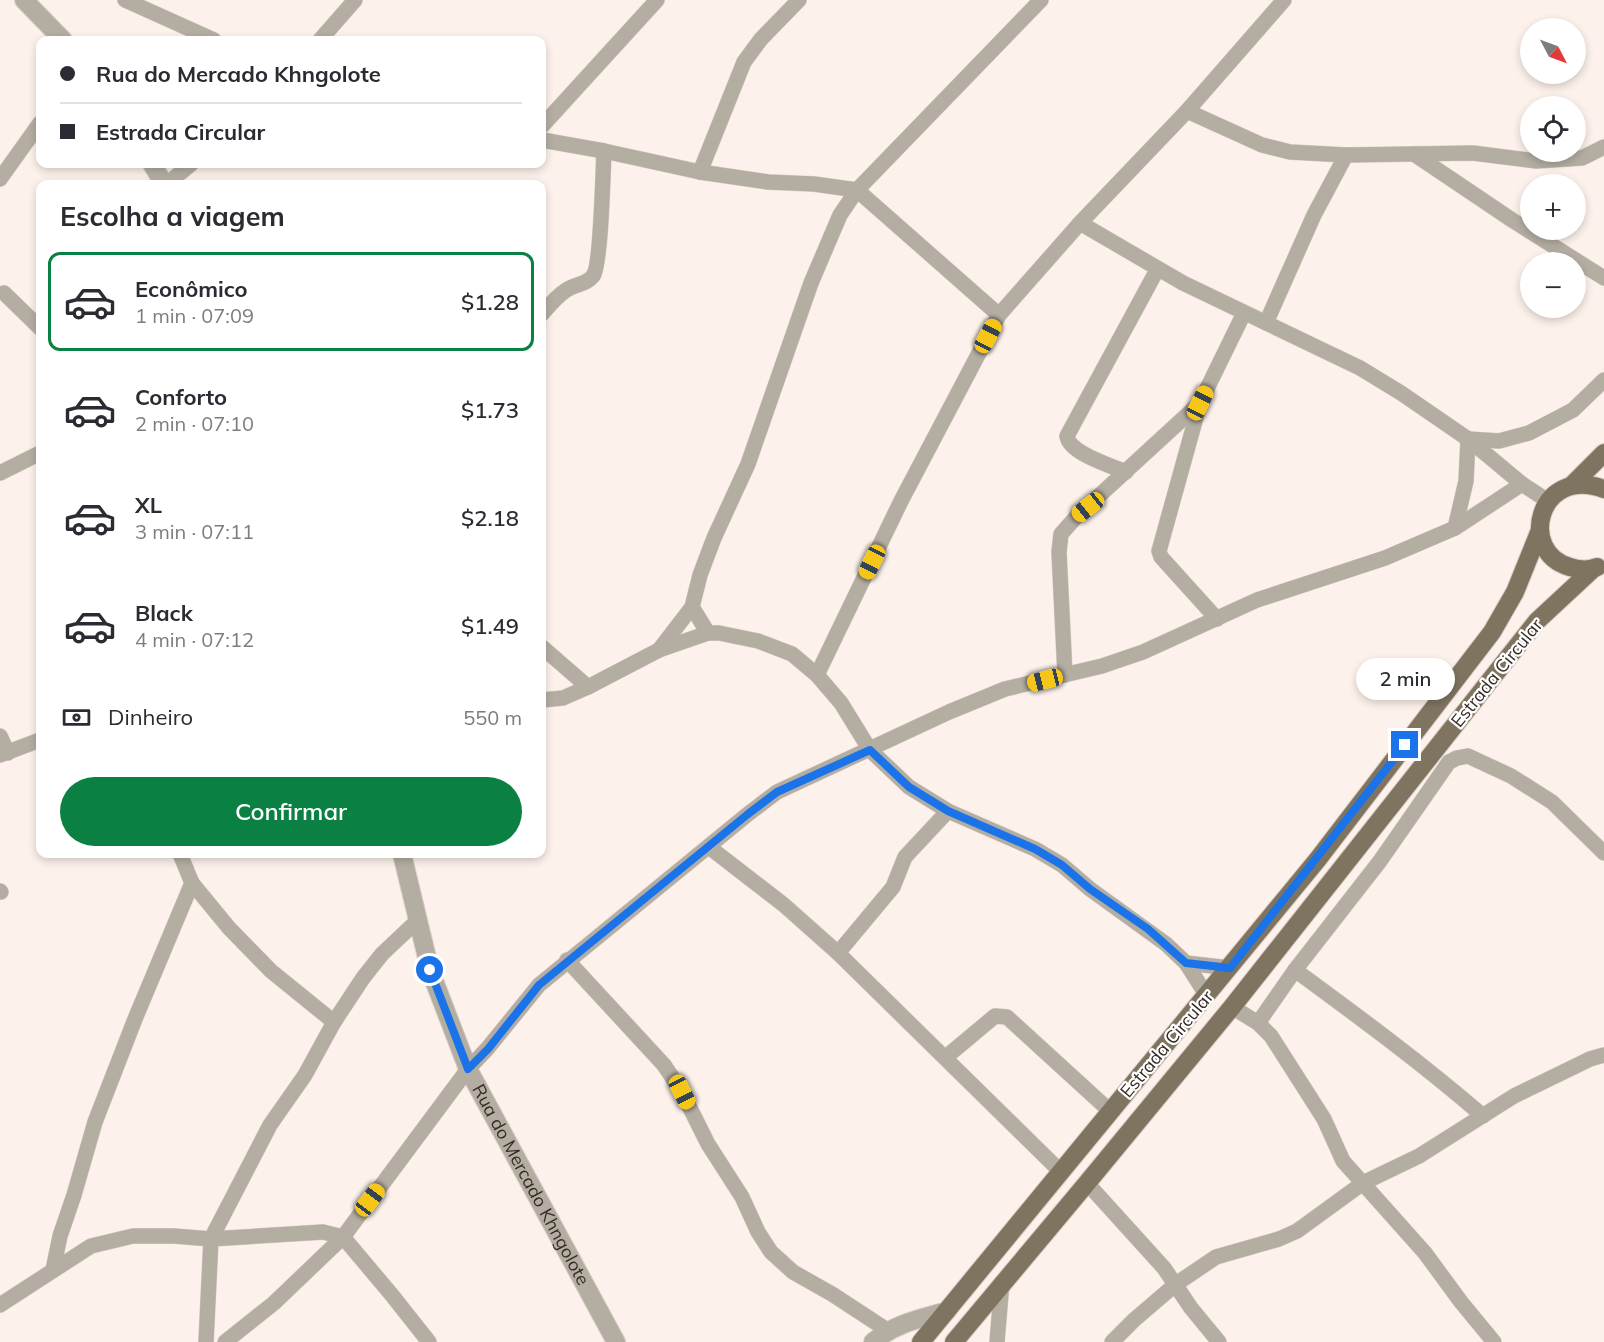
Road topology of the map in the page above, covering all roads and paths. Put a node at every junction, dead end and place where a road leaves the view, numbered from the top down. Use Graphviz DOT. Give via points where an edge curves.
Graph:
graph roads {
  1 [pos="24,0"];
  2 [pos="125,0"];
  3 [pos="355,0"];
  4 [pos="657,0"];
  5 [pos="799,0"];
  6 [pos="1041,0"];
  7 [pos="1284,0"];
  8 [pos="59,36"];
  9 [pos="205,36"];
  10 [pos="324,36"];
  11 [pos="1187,111"];
  12 [pos="546,122"];
  13 [pos="36,129"];
  14 [pos="546,141"];
  15 [pos="1604,147"];
  16 [pos="604,151"];
  17 [pos="1414,154"];
  18 [pos="1346,155"];
  19 [pos="186,168"];
  20 [pos="700,172"];
  21 [pos="0,179"];
  22 [pos="171,180"];
  23 [pos="857,189"];
  24 [pos="1080,224"];
  25 [pos="1157,270"];
  26 [pos="1604,278"];
  27 [pos="4,293"];
  28 [pos="546,310"];
  29 [pos="1244,312"];
  30 [pos="999,315"];
  31 [pos="1266,323"];
  32 [pos="36,324"];
  33 [pos="1604,380"];
  34 [pos="1200,403"];
  35 [pos="1468,439"];
  36 [pos="1604,453"];
  37 [pos="36,455"];
  38 [pos="0,472"];
  39 [pos="1126,472"];
  40 [pos="1522,484"];
  41 [pos="1573,484"];
  42 [pos="1604,489"];
  43 [pos="1548,501"];
  44 [pos="1455,528"];
  45 [pos="1540,530"];
  46 [pos="1598,566"];
  47 [pos="692,606"];
  48 [pos="1217,619"];
  49 [pos="708,633"];
  50 [pos="546,650"];
  51 [pos="659,650"];
  52 [pos="817,675"];
  53 [pos="1065,675"];
  54 [pos="588,687"];
  55 [pos="546,700"];
  56 [pos="0,736"];
  57 [pos="36,742"];
  58 [pos="870,750"];
  59 [pos="4,754"];
  60 [pos="948,811"];
  61 [pos="709,847"];
  62 [pos="1604,853"];
  63 [pos="182,858"];
  64 [pos="403,858"];
  65 [pos="192,883"];
  66 [pos="417,921"];
  67 [pos="838,953"];
  68 [pos="567,960"];
  69 [pos="1186,963"];
  70 [pos="1230,968"];
  71 [pos="1294,970"];
  72 [pos="1207,996"];
  73 [pos="1232,1007"];
  74 [pos="334,1022"];
  75 [pos="1258,1023"];
  76 [pos="1604,1055"];
  77 [pos="946,1058"];
  78 [pos="468,1069"];
  79 [pos="1111,1112"];
  80 [pos="1483,1116"];
  81 [pos="1061,1172"];
  82 [pos="1087,1183"];
  83 [pos="1363,1183"];
  84 [pos="343,1237"];
  85 [pos="211,1239"];
  86 [pos="53,1270"];
  87 [pos="1002,1282"];
  88 [pos="1176,1284"];
  89 [pos="0,1305"];
  90 [pos="947,1311"];
  91 [pos="880,1336"];
  92 [pos="206,1342"];
  93 [pos="225,1342"];
  94 [pos="429,1342"];
  95 [pos="616,1342"];
  96 [pos="921,1342"];
  97 [pos="954,1342"];
  98 [pos="998,1342"];
  99 [pos="1112,1342"];
  100 [pos="1219,1342"];
  101 [pos="1494,1342"];
  1 -- 8 [label="street"];
  2 -- 9 [label="street"];
  3 -- 10 [label="street"];
  4 -- 12 [label="street"];
  5 -- 20 [label="street" via="744,62"];
  6 -- 23 [label="street"];
  7 -- 11 [label="street"];
  11 -- 18 [label="street" via="1262,145 1290,152"];
  11 -- 24 [label="street"];
  13 -- 21 [label="street"];
  14 -- 16 [label="street"];
  15 -- 17 [label="street" via="1582,158 1536,161 1473,153"];
  16 -- 20 [label="street"];
  16 -- 28 [label="street" via="595,274 565,291"];
  17 -- 18 [label="street"];
  17 -- 26 [label="street"];
  18 -- 31 [label="street" via="1314,215"];
  19 -- 22 [label="street"];
  20 -- 23 [label="street"];
  23 -- 30 [label="street"];
  23 -- 47 [label="street" via="840,215 811,283 748,464 714,538"];
  24 -- 25 [label="street"];
  24 -- 30 [label="street"];
  25 -- 29 [label="street"];
  25 -- 39 [label="street" via="1067,436 1075,449"];
  27 -- 32 [label="street"];
  29 -- 31 [label="street"];
  29 -- 34 [label="street"];
  30 -- 52 [label="street"];
  31 -- 35 [label="street" via="1360,368"];
  33 -- 35 [label="street" via="1573,410 1529,433 1499,441"];
  34 -- 39 [label="street"];
  34 -- 48 [label="street" via="1159,551"];
  35 -- 40 [label="street"];
  35 -- 44 [label="street" via="1466,481"];
  36 -- 41 [label="main road"];
  37 -- 38 [label="street"];
  39 -- 53 [label="street" via="1061,534"];
  40 -- 43 [label="street"];
  40 -- 44 [label="street"];
  41 -- 42 [label="main road"];
  41 -- 43 [label="main road"];
  43 -- 45 [label="main road, Estrada Circular" via="1541,515"];
  44 -- 48 [label="street" via="1385,558 1257,600"];
  45 -- 46 [label="main road" via="1552,557 1564,565 1578,570"];
  45 -- 70 [label="main road, Estrada Circular" via="1515,592 1492,632"];
  46 -- 73 [label="main road, Estrada Circular" via="1537,621"];
  47 -- 49 [label="street"];
  47 -- 51 [label="street"];
  48 -- 53 [label="street" via="1143,652"];
  49 -- 51 [label="street"];
  49 -- 52 [label="street" via="766,644 792,654"];
  50 -- 54 [label="street"];
  51 -- 54 [label="street"];
  52 -- 58 [label="street"];
  53 -- 58 [label="street" via="1005,689"];
  54 -- 55 [label="street" via="563,698"];
  56 -- 59 [label="street"];
  57 -- 59 [label="street"];
  58 -- 60 [label="street" via="909,787"];
  58 -- 61 [label="street" via="777,792"];
  60 -- 67 [label="street" via="905,857 893,886"];
  60 -- 69 [label="street" via="1062,865 1148,929"];
  61 -- 67 [label="street"];
  61 -- 68 [label="street"];
  62 -- 71 [label="street" via="1552,802 1511,776 1468,756 1457,758 1449,762 1380,861"];
  63 -- 65 [label="street"];
  64 -- 66 [label="street, Rua do Mercado Khngolote"];
  65 -- 74 [label="street" via="271,971"];
  65 -- 86 [label="street" via="95,1122"];
  66 -- 74 [label="street" via="382,954"];
  66 -- 78 [label="street, Rua do Mercado Khngolote" via="430,970"];
  67 -- 77 [label="street"];
  68 -- 78 [label="street" via="539,985"];
  68 -- 91 [label="street" via="664,1065 771,1252"];
  69 -- 70 [label="street"];
  69 -- 72 [label="street"];
  70 -- 72 [label="main road, Estrada Circular"];
  71 -- 75 [label="street"];
  71 -- 80 [label="street"];
  72 -- 79 [label="main road, Estrada Circular"];
  73 -- 75 [label="street"];
  73 -- 82 [label="main road, Estrada Circular"];
  74 -- 85 [label="street" via="305,1075 270,1125"];
  75 -- 83 [label="street" via="1271,1036 1324,1119 1343,1161"];
  76 -- 80 [label="street" via="1514,1096"];
  77 -- 79 [label="street" via="995,1016 1007,1017"];
  77 -- 81 [label="street"];
  78 -- 84 [label="street"];
  78 -- 95 [label="street, Rua do Mercado Khngolote"];
  79 -- 81 [label="main road, Estrada Circular"];
  80 -- 83 [label="street" via="1419,1156"];
  81 -- 90 [label="main road, Estrada Circular"];
  82 -- 87 [label="main road, Estrada Circular"];
  82 -- 88 [label="street"];
  83 -- 88 [label="street" via="1297,1231 1216,1257"];
  83 -- 101 [label="street" via="1425,1253"];
  84 -- 85 [label="street" via="323,1232"];
  84 -- 93 [label="street" via="274,1303"];
  84 -- 94 [label="street"];
  85 -- 86 [label="street" via="133,1236 91,1246"];
  85 -- 92 [label="street"];
  86 -- 89 [label="street"];
  87 -- 97 [label="main road, Estrada Circular"];
  87 -- 98 [label="street"];
  88 -- 99 [label="street"];
  88 -- 100 [label="street"];
  90 -- 91 [label="street" via="900,1324"];
  90 -- 96 [label="main road, Estrada Circular"];
}
